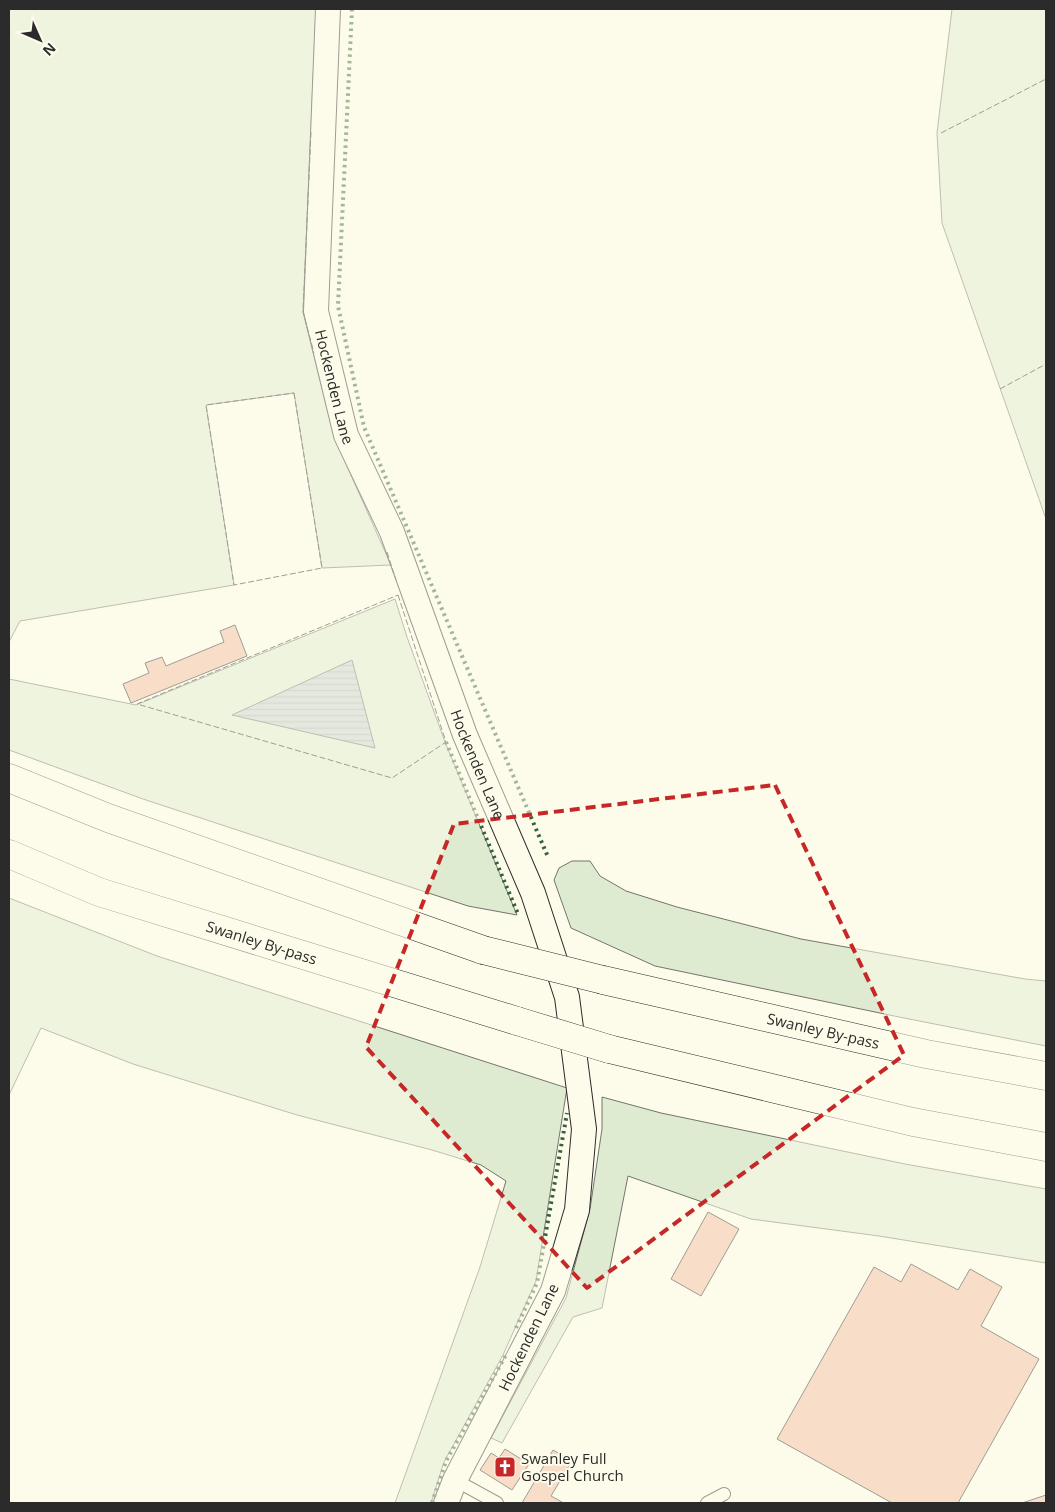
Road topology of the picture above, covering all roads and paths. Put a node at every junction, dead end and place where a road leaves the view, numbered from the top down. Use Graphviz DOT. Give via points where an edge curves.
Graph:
graph roads {
  1 [pos="328,9"];
  2 [pos="9,778"];
  3 [pos="9,854"];
  4 [pos="1046,1076"];
  5 [pos="1046,1147"];
  6 [pos="455,1480"];
  7 [pos="724,1494"];
  8 [pos="446,1503"];
  9 [pos="497,1503"];
  10 [pos="707,1503"];
  1 -- 6 [label="street, Hockenden Lane" via="316,311 346,435 392,532 466,734 533,893 566,997 584,1129 577,1210 553,1291"];
  2 -- 4 [label="highway, Swanley By-pass, bridge" via="108,818 483,950 926,1054"];
  3 -- 5 [label="highway, Swanley By-pass, bridge" via="99,892 609,1049 913,1122"];
  6 -- 8 [label="street, Hockenden Lane"];
  6 -- 9 [label="lane"];
  7 -- 10 [label="lane"];
}
